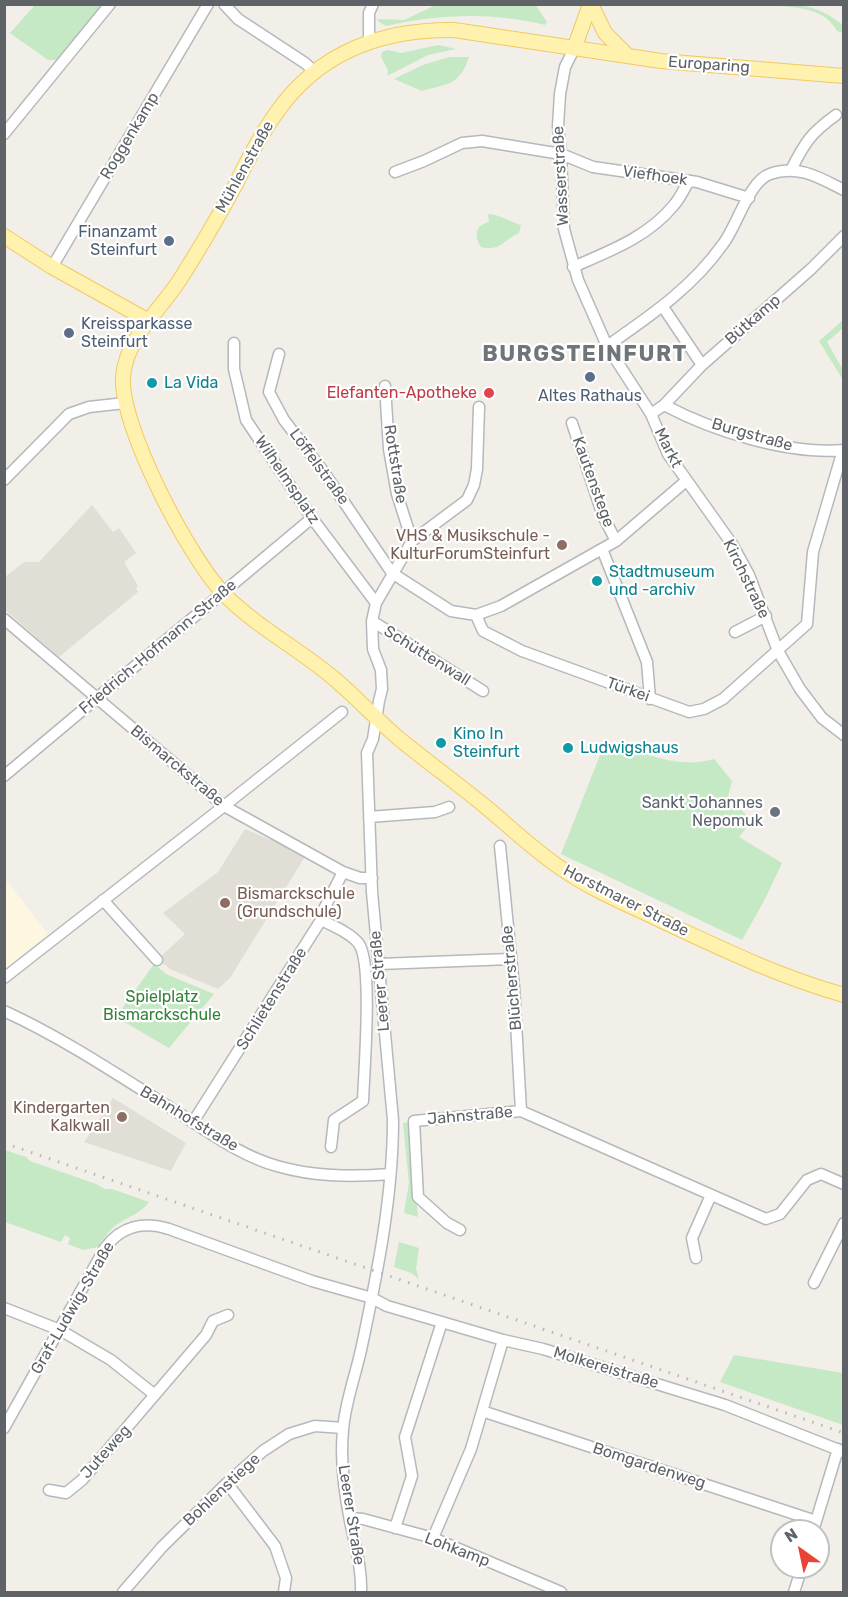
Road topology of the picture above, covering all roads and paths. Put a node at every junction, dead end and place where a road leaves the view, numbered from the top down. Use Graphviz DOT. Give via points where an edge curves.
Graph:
graph roads {
  1 [pos="110,4"];
  2 [pos="208,4"];
  3 [pos="224,4"];
  4 [pos="591,4"];
  5 [pos="371,9"];
  6 [pos="369,41"];
  7 [pos="574,49"];
  8 [pos="628,56"];
  9 [pos="315,72"];
  10 [pos="843,76"];
  11 [pos="836,114"];
  12 [pos="4,134"];
  13 [pos="561,154"];
  14 [pos="791,170"];
  15 [pos="395,172"];
  16 [pos="689,181"];
  17 [pos="843,190"];
  18 [pos="748,198"];
  19 [pos="4,236"];
  20 [pos="843,236"];
  21 [pos="52,267"];
  22 [pos="573,267"];
  23 [pos="663,307"];
  24 [pos="149,321"];
  25 [pos="234,343"];
  26 [pos="607,346"];
  27 [pos="279,354"];
  28 [pos="702,365"];
  29 [pos="386,386"];
  30 [pos="125,403"];
  31 [pos="664,405"];
  32 [pos="478,407"];
  33 [pos="651,414"];
  34 [pos="572,423"];
  35 [pos="843,450"];
  36 [pos="4,480"];
  37 [pos="686,481"];
  38 [pos="312,518"];
  39 [pos="412,541"];
  40 [pos="616,542"];
  41 [pos="602,549"];
  42 [pos="392,573"];
  43 [pos="223,593"];
  44 [pos="376,603"];
  45 [pos="476,615"];
  46 [pos="766,616"];
  47 [pos="4,619"];
  48 [pos="372,621"];
  49 [pos="735,632"];
  50 [pos="778,651"];
  51 [pos="483,691"];
  52 [pos="96,699"];
  53 [pos="650,699"];
  54 [pos="342,712"];
  55 [pos="377,719"];
  56 [pos="843,735"];
  57 [pos="4,776"];
  58 [pos="224,806"];
  59 [pos="449,807"];
  60 [pos="369,817"];
  61 [pos="500,846"];
  62 [pos="343,872"];
  63 [pos="372,878"];
  64 [pos="103,900"];
  65 [pos="321,920"];
  66 [pos="510,959"];
  67 [pos="157,960"];
  68 [pos="379,964"];
  69 [pos="4,978"];
  70 [pos="843,995"];
  71 [pos="4,1011"];
  72 [pos="521,1111"];
  73 [pos="193,1122"];
  74 [pos="331,1147"];
  75 [pos="390,1174"];
  76 [pos="843,1184"];
  77 [pos="711,1195"];
  78 [pos="843,1223"];
  79 [pos="460,1230"];
  80 [pos="696,1258"];
  81 [pos="814,1283"];
  82 [pos="372,1298"];
  83 [pos="4,1308"];
  84 [pos="228,1315"];
  85 [pos="442,1322"];
  86 [pos="60,1330"];
  87 [pos="502,1340"];
  88 [pos="155,1395"];
  89 [pos="482,1411"];
  90 [pos="4,1428"];
  91 [pos="343,1428"];
  92 [pos="841,1450"];
  93 [pos="227,1483"];
  94 [pos="49,1490"];
  95 [pos="350,1518"];
  96 [pos="795,1519"];
  97 [pos="817,1519"];
  98 [pos="395,1528"];
  99 [pos="433,1538"];
  100 [pos="123,1593"];
  101 [pos="284,1593"];
  102 [pos="361,1593"];
  103 [pos="561,1593"];
  1 -- 12 [label="street"];
  2 -- 21 [label="street, Roggenkamp"];
  3 -- 9 [label="street" via="238,19"];
  4 -- 7 [label="main road, Wasserstraße"];
  4 -- 8 [label="main road" via="605,33"];
  5 -- 6 [label="street"];
  6 -- 7 [label="main road, Mühlenstraße" via="429,29"];
  6 -- 9 [label="main road, Mühlenstraße"];
  7 -- 8 [label="main road, Europaring"];
  7 -- 13 [label="street, Wasserstraße" via="565,67 560,94"];
  8 -- 10 [label="main road, Europaring"];
  9 -- 24 [label="main road, Mühlenstraße" via="276,112 180,279"];
  11 -- 14 [label="street" via="815,130"];
  13 -- 15 [label="street, Viefhoek" via="482,141 462,142"];
  13 -- 16 [label="street, Viefhoek" via="593,167"];
  13 -- 22 [label="street, Wasserstraße" via="564,229"];
  14 -- 17 [label="street" via="809,173"];
  14 -- 18 [label="street" via="769,174 756,183"];
  16 -- 18 [label="street, Viefhoek"];
  16 -- 22 [label="street" via="675,204 650,227 625,244"];
  18 -- 23 [label="street" via="723,245 699,275"];
  19 -- 21 [label="main road"];
  20 -- 28 [label="street, Bütkamp"];
  21 -- 24 [label="main road"];
  22 -- 26 [label="street, Wasserstraße"];
  23 -- 26 [label="street"];
  23 -- 28 [label="street"];
  24 -- 30 [label="main road, Mühlenstraße" via="137,335 128,356 123,378"];
  25 -- 38 [label="street, Wilhelmsplatz" via="234,369 246,420"];
  26 -- 33 [label="street, Markt"];
  27 -- 42 [label="street, Löffelstraße" via="269,392 284,420"];
  28 -- 31 [label="street, Bütkamp"];
  29 -- 39 [label="street, Rottstraße" via="389,449 397,494"];
  30 -- 36 [label="street" via="89,407 69,414"];
  30 -- 43 [label="main road, Mühlenstraße" via="169,510 202,567"];
  31 -- 33 [label="street, Markt"];
  31 -- 35 [label="street, Burgstraße" via="780,447"];
  32 -- 39 [label="street, Leerer Straße" via="477,469 467,500"];
  33 -- 37 [label="street, Markt" via="668,454"];
  34 -- 40 [label="street, Kautenstege" via="603,516"];
  35 -- 50 [label="street, Türkei" via="813,552 807,624"];
  37 -- 40 [label="street"];
  37 -- 46 [label="street, Kirchstraße" via="732,544"];
  38 -- 43 [label="street, Friedrich-Hofmann-Straße"];
  38 -- 44 [label="street, Wilhelmsplatz"];
  39 -- 42 [label="street, Leerer Straße"];
  40 -- 41 [label="street"];
  41 -- 45 [label="street" via="501,606"];
  41 -- 53 [label="street" via="647,662"];
  42 -- 44 [label="street, Leerer Straße"];
  42 -- 45 [label="street" via="451,611"];
  43 -- 52 [label="street, Friedrich-Hofmann-Straße"];
  43 -- 55 [label="main road, Horstmarer Straße" via="254,621 331,676"];
  44 -- 48 [label="street, Leerer Straße"];
  45 -- 53 [label="street, Türkei" via="483,631 522,651"];
  46 -- 49 [label="street"];
  46 -- 50 [label="street, Kirchstraße"];
  47 -- 52 [label="street, Bismarckstraße"];
  48 -- 51 [label="street, Schüttenwall"];
  48 -- 55 [label="street, Leerer Straße" via="373,649 381,670 382,689"];
  50 -- 53 [label="street, Türkei" via="723,699 704,709 689,712"];
  50 -- 56 [label="street, Kirchstraße" via="822,718"];
  52 -- 57 [label="street, Friedrich-Hofmann-Straße"];
  52 -- 58 [label="street, Bismarckstraße"];
  54 -- 58 [label="street"];
  55 -- 60 [label="street, Leerer Straße" via="367,753"];
  55 -- 70 [label="main road, Horstmarer Straße" via="563,870 744,960"];
  58 -- 62 [label="street, Bismarckstraße"];
  58 -- 64 [label="street"];
  59 -- 60 [label="street" via="435,812"];
  60 -- 63 [label="street, Leerer Straße"];
  61 -- 66 [label="street, Blücherstraße"];
  62 -- 63 [label="street, Bismarckstraße"];
  62 -- 65 [label="street, Schlietenstraße"];
  63 -- 68 [label="street, Leerer Straße"];
  64 -- 67 [label="street"];
  64 -- 69 [label="street"];
  65 -- 73 [label="street, Schlietenstraße"];
  65 -- 74 [label="street, Leerer Straße" via="359,943 367,978 363,1101 334,1120"];
  66 -- 68 [label="street"];
  66 -- 72 [label="street, Blücherstraße"];
  68 -- 75 [label="street, Leerer Straße" via="393,1120"];
  71 -- 73 [label="street, Bahnhofstraße" via="41,1029"];
  72 -- 77 [label="street, Jahnstraße"];
  72 -- 79 [label="street, Jahnstraße" via="414,1121 418,1197"];
  73 -- 75 [label="street, Bahnhofstraße" via="245,1153 278,1166 334,1176"];
  75 -- 82 [label="street, Leerer Straße"];
  76 -- 77 [label="street, Jahnstraße" via="821,1174 807,1180 780,1214 766,1219"];
  77 -- 80 [label="street" via="692,1238"];
  78 -- 81 [label="street"];
  82 -- 85 [label="street, Molkereistraße"];
  82 -- 86 [label="street, Graf-Ludwig-Straße" via="154,1225 136,1226 110,1242"];
  82 -- 91 [label="street, Leerer Straße"];
  83 -- 86 [label="street"];
  84 -- 88 [label="street, Juteweg" via="213,1321 206,1335"];
  85 -- 87 [label="street, Molkereistraße"];
  85 -- 98 [label="street" via="405,1437 412,1476"];
  86 -- 88 [label="street" via="111,1360"];
  86 -- 90 [label="street, Graf-Ludwig-Straße"];
  87 -- 89 [label="street"];
  87 -- 92 [label="street, Molkereistraße" via="724,1405"];
  88 -- 94 [label="street, Juteweg" via="82,1480 66,1492"];
  89 -- 96 [label="street, Bomgardenweg"];
  89 -- 99 [label="street" via="471,1449"];
  91 -- 93 [label="street, Bohlenstiege" via="315,1426 289,1434"];
  91 -- 95 [label="street, Leerer Straße" via="342,1471"];
  92 -- 97 [label="street"];
  93 -- 100 [label="street, Bohlenstiege" via="162,1547"];
  93 -- 101 [label="street" via="275,1546 286,1578"];
  95 -- 98 [label="street, Lohkamp"];
  95 -- 102 [label="street, Leerer Straße" via="360,1562"];
  98 -- 99 [label="street, Lohkamp"];
  99 -- 103 [label="street, Lohkamp"];
}
